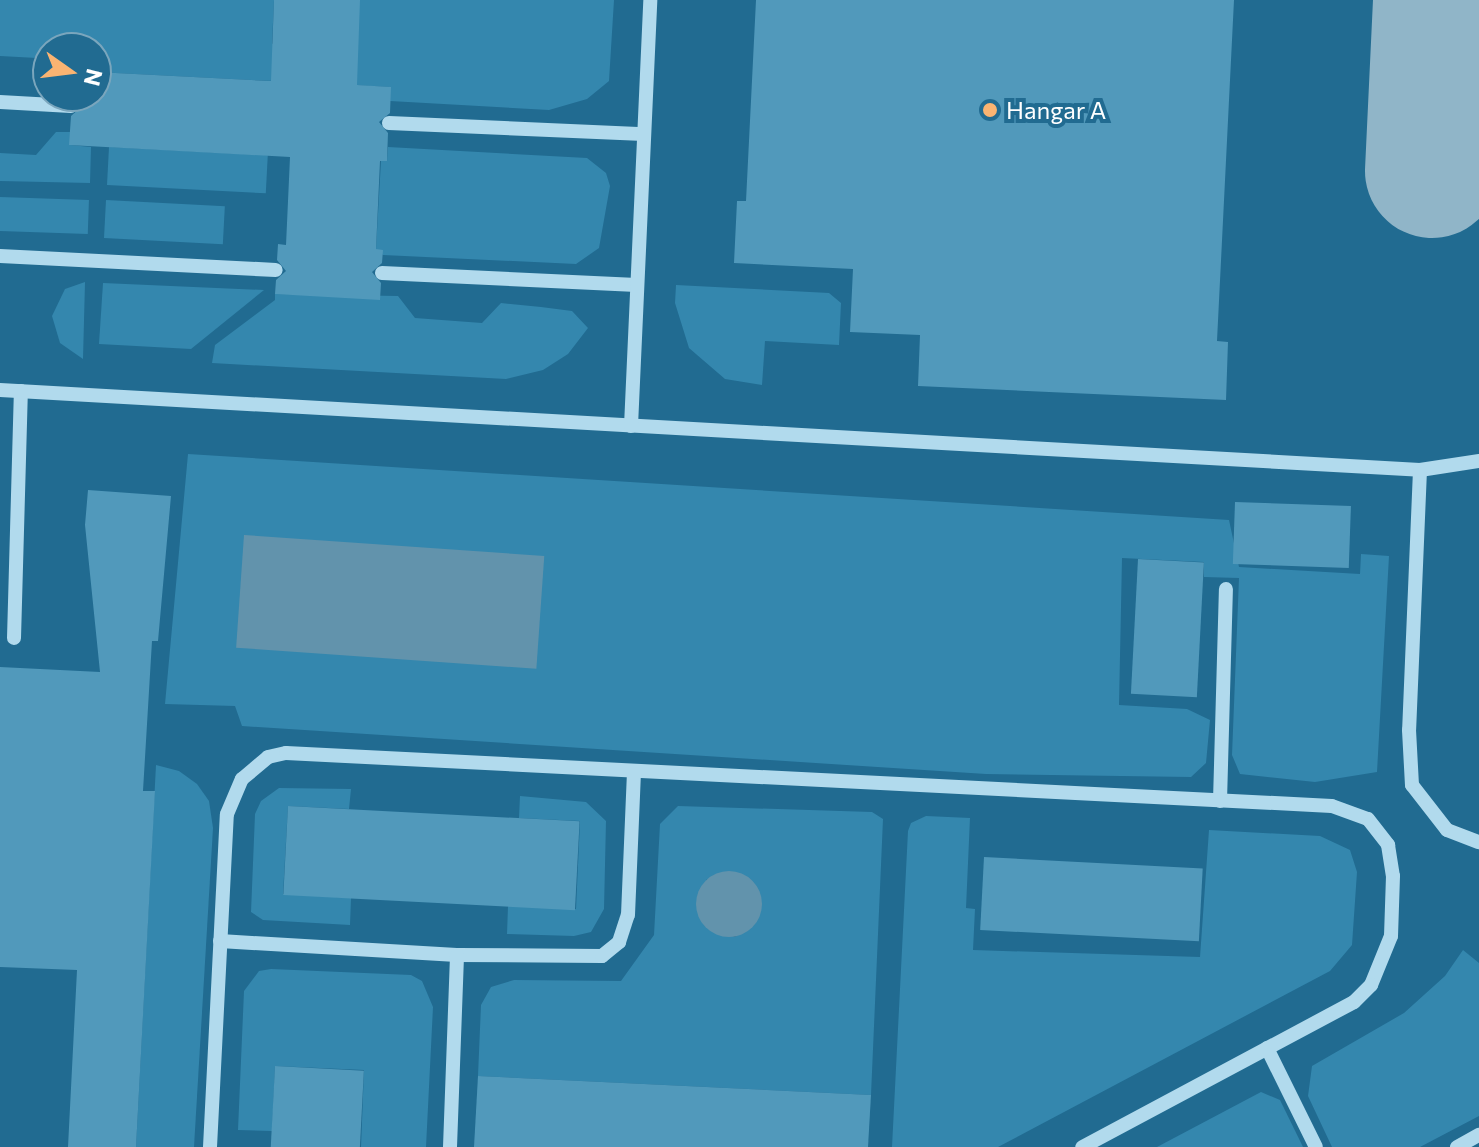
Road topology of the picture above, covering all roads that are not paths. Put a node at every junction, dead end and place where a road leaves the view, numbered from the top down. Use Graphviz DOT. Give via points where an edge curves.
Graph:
graph roads {
  1 [pos="650,0"];
  2 [pos="0,102"];
  3 [pos="32,104"];
  4 [pos="389,123"];
  5 [pos="644,134"];
  6 [pos="0,256"];
  7 [pos="276,270"];
  8 [pos="382,273"];
  9 [pos="637,285"];
  10 [pos="0,390"];
  11 [pos="21,391"];
  12 [pos="631,426"];
  13 [pos="1479,461"];
  14 [pos="1420,470"];
  15 [pos="1226,589"];
  16 [pos="14,638"];
  17 [pos="634,772"];
  18 [pos="1220,801"];
  19 [pos="1479,842"];
  20 [pos="220,941"];
  21 [pos="457,955"];
  22 [pos="1267,1048"];
  23 [pos="1479,1135"];
  24 [pos="210,1147"];
  25 [pos="450,1147"];
  26 [pos="1082,1147"];
  27 [pos="1316,1147"];
  28 [pos="1457,1147"];
  1 -- 5 [label="lane"];
  2 -- 3 [label="lane"];
  4 -- 5 [label="lane"];
  5 -- 9 [label="lane"];
  6 -- 7 [label="lane"];
  8 -- 9 [label="lane"];
  9 -- 12 [label="lane"];
  10 -- 11 [label="lane"];
  11 -- 12 [label="lane"];
  11 -- 16 [label="lane"];
  12 -- 14 [label="lane"];
  13 -- 14 [label="lane"];
  14 -- 19 [label="lane" via="1409,730 1412,785 1447,830"];
  15 -- 18 [label="lane"];
  17 -- 18 [label="lane"];
  17 -- 20 [label="lane" via="286,753 268,757 242,779 227,814"];
  17 -- 21 [label="lane" via="628,915 619,942 590,958"];
  18 -- 22 [label="lane" via="1351,811 1379,831 1392,858 1391,936 1371,985 1354,1002"];
  20 -- 21 [label="lane"];
  20 -- 24 [label="lane"];
  21 -- 25 [label="lane"];
  22 -- 26 [label="lane"];
  22 -- 27 [label="lane"];
  23 -- 28 [label="lane"];
}
